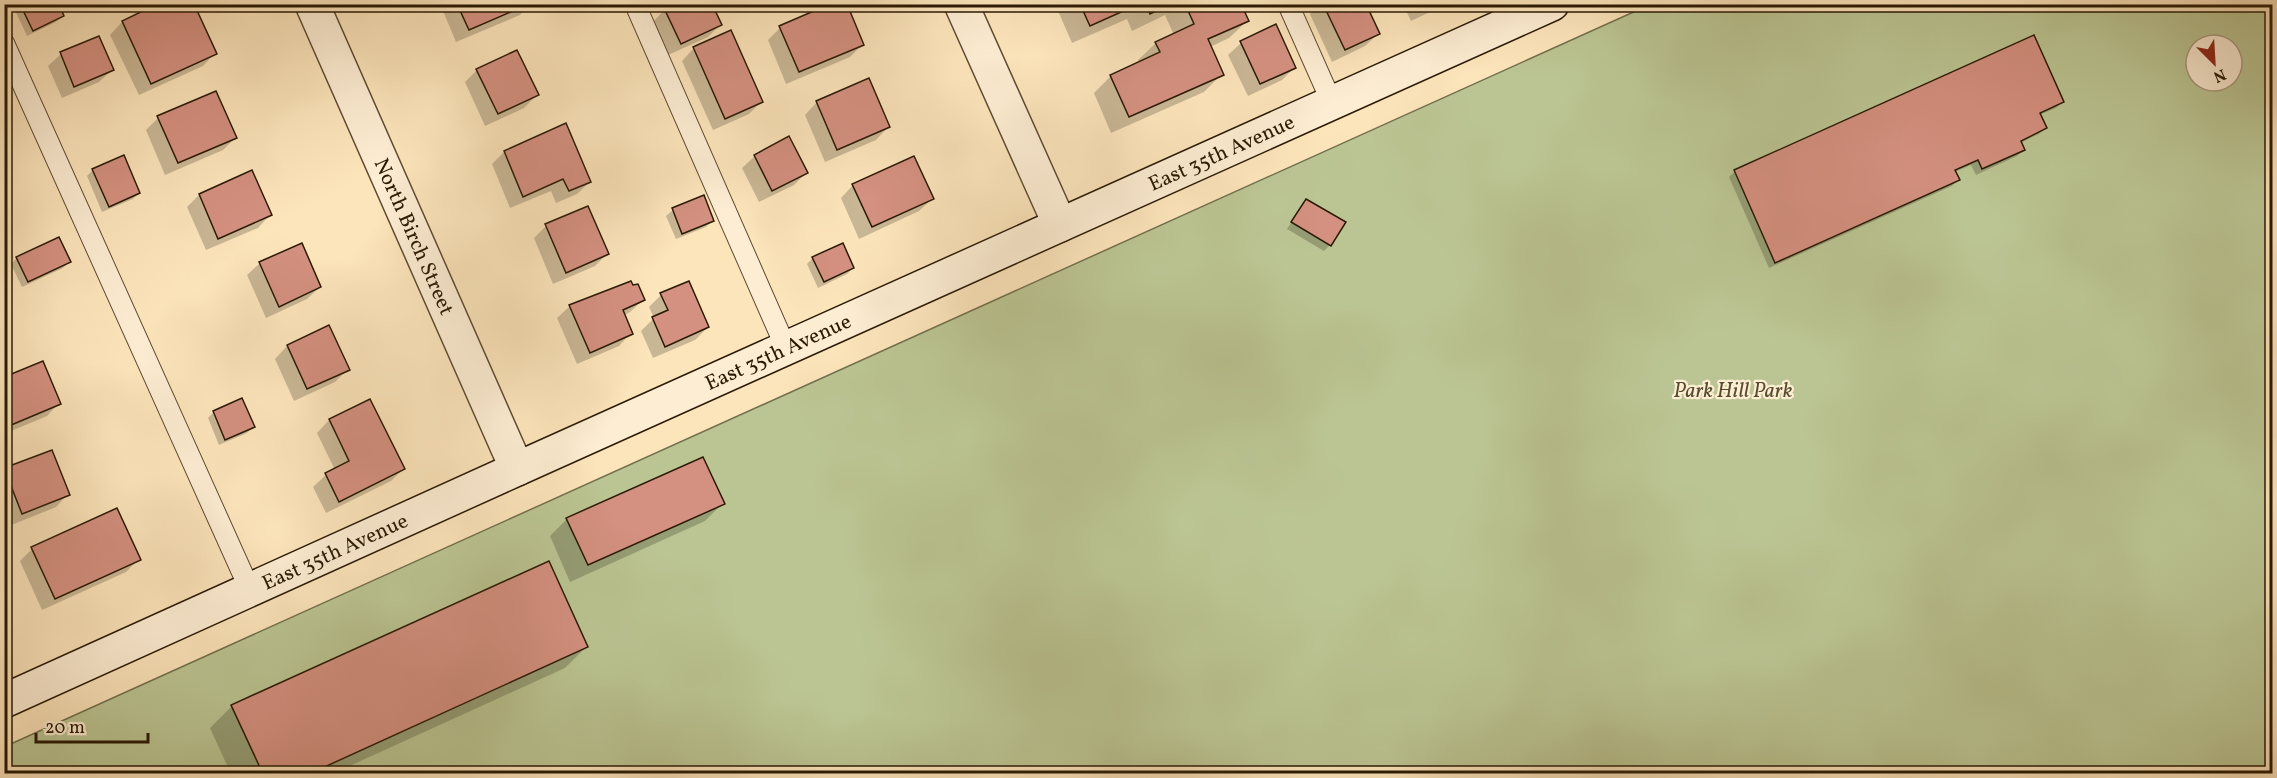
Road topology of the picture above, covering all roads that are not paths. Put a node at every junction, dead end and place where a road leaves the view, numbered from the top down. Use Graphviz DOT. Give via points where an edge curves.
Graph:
graph roads {
  1 [pos="312,4"];
  2 [pos="635,4"];
  3 [pos="961,4"];
  4 [pos="1288,4"];
  5 [pos="1552,4"];
  6 [pos="4,43"];
  7 [pos="1332,103"];
  8 [pos="1060,225"];
  9 [pos="786,348"];
  10 [pos="517,469"];
  11 [pos="250,590"];
  12 [pos="4,701"];
  1 -- 10 [label="street, North Birch Street"];
  2 -- 9 [label="lane"];
  3 -- 8 [label="street"];
  4 -- 7 [label="lane"];
  5 -- 7 [label="street, East 35th Avenue"];
  6 -- 11 [label="lane"];
  7 -- 8 [label="street, East 35th Avenue"];
  8 -- 9 [label="street, East 35th Avenue"];
  9 -- 10 [label="street, East 35th Avenue"];
  10 -- 11 [label="street, East 35th Avenue"];
  11 -- 12 [label="street, East 35th Avenue"];
}
